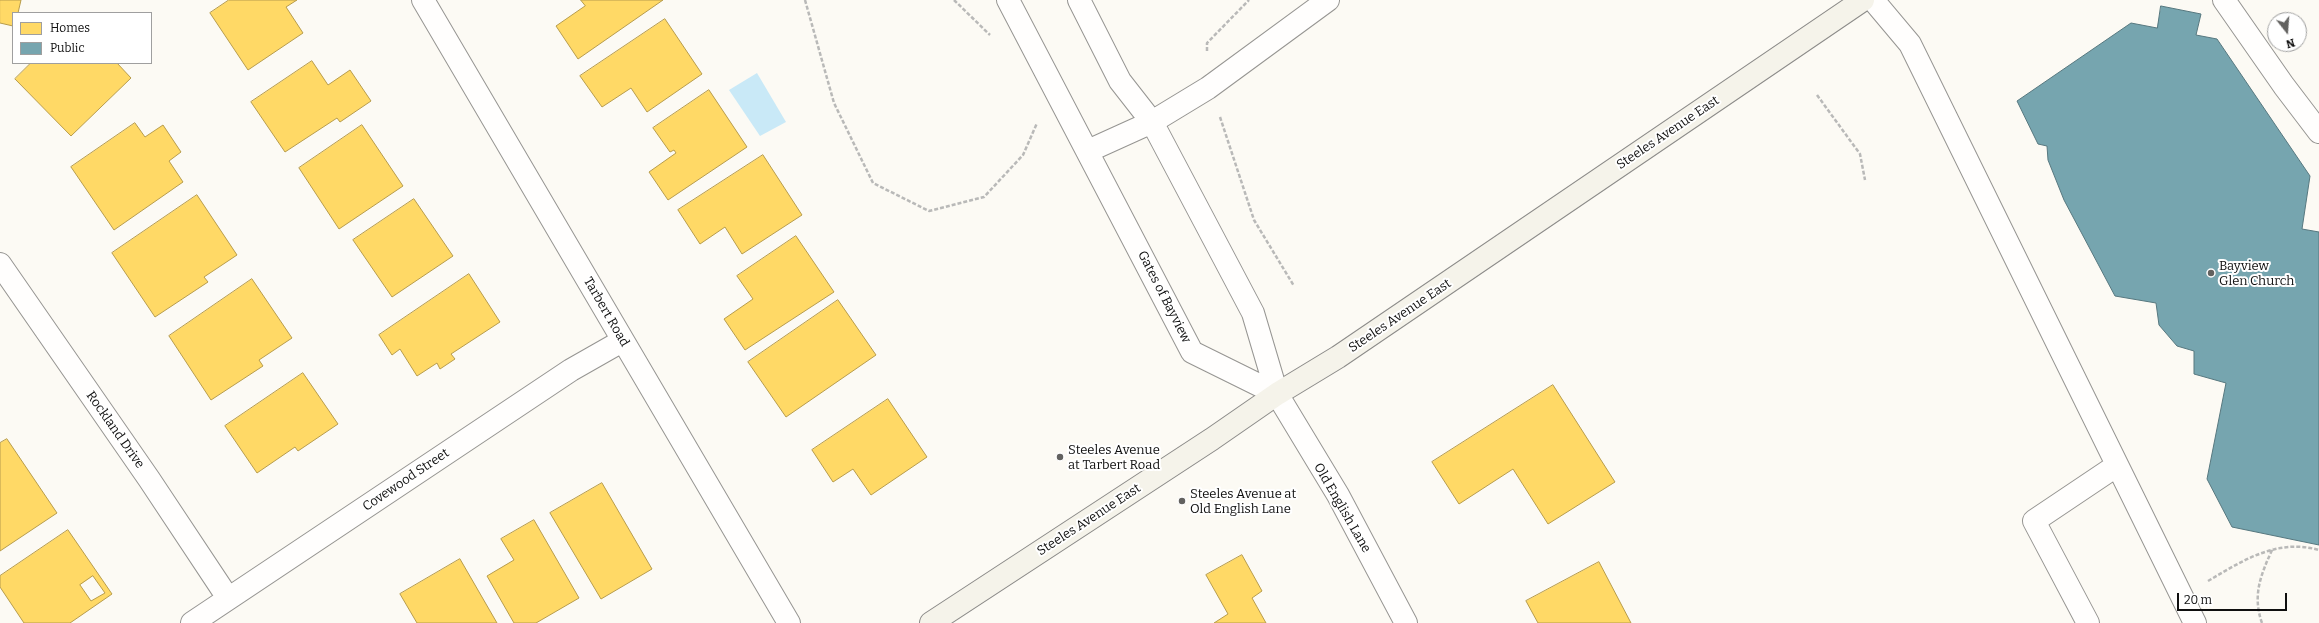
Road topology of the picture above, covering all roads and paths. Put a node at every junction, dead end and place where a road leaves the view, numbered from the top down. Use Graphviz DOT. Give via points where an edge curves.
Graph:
graph roads {
  1 [pos="423,0"];
  2 [pos="804,0"];
  3 [pos="1008,0"];
  4 [pos="1079,0"];
  5 [pos="1328,0"];
  6 [pos="1863,0"];
  7 [pos="1873,0"];
  8 [pos="2224,0"];
  9 [pos="1817,95"];
  10 [pos="1220,116"];
  11 [pos="1038,122"];
  12 [pos="1152,122"];
  13 [pos="2319,132"];
  14 [pos="1088,151"];
  15 [pos="1865,180"];
  16 [pos="0,264"];
  17 [pos="1294,286"];
  18 [pos="622,340"];
  19 [pos="1277,394"];
  20 [pos="2116,466"];
  21 [pos="2273,548"];
  22 [pos="2319,550"];
  23 [pos="2181,596"];
  24 [pos="228,598"];
  25 [pos="936,621"];
  26 [pos="192,623"];
  27 [pos="789,623"];
  28 [pos="1406,623"];
  29 [pos="2088,623"];
  30 [pos="2195,623"];
  31 [pos="2262,623"];
  1 -- 18 [label="street, Tarbert Road"];
  2 -- 11 [label="path" via="834,103 873,183 929,210 984,197 1023,155"];
  3 -- 14 [label="street, Gates of Bayview"];
  4 -- 12 [label="street" via="1120,81"];
  5 -- 12 [label="street" via="1208,88"];
  6 -- 19 [label="main road, Steeles Avenue East" via="1338,357"];
  7 -- 20 [label="street" via="1910,44"];
  8 -- 13 [label="street"];
  9 -- 15 [label="path" via="1860,154"];
  10 -- 17 [label="path" via="1254,220"];
  12 -- 14 [label="street"];
  12 -- 19 [label="street" via="1253,313"];
  14 -- 19 [label="street, Gates of Bayview" via="1192,352"];
  16 -- 24 [label="street, Rockland Drive"];
  18 -- 24 [label="street, Covewood Street" via="571,370"];
  18 -- 27 [label="street, Tarbert Road"];
  19 -- 25 [label="main road, Steeles Avenue East"];
  19 -- 28 [label="street, Old English Lane" via="1338,496"];
  20 -- 23 [label="street"];
  20 -- 29 [label="street" via="2034,521"];
  21 -- 22 [label="path" via="2310,547"];
  21 -- 23 [label="path" via="2250,557"];
  21 -- 31 [label="path" via="2256,595"];
  23 -- 30 [label="street"];
  24 -- 26 [label="street, Covewood Street"];
}
